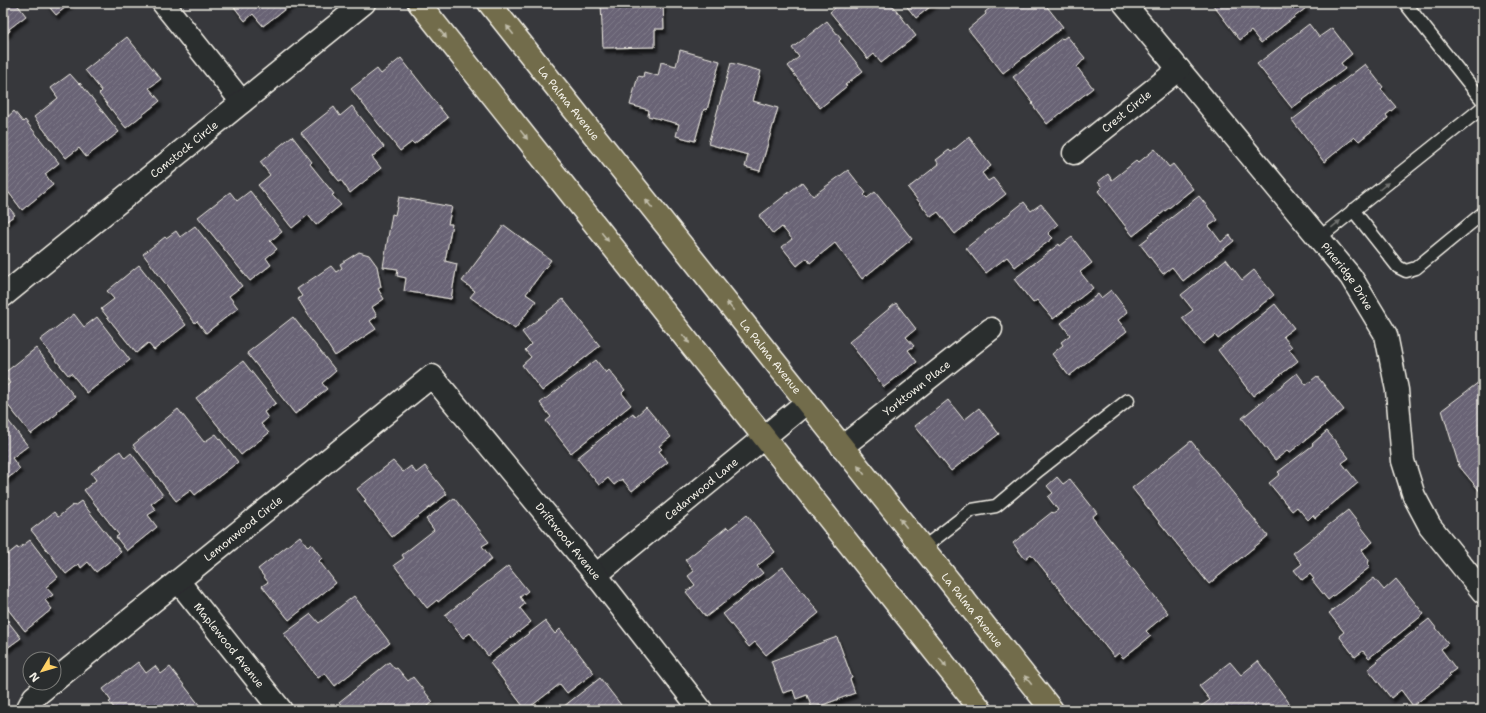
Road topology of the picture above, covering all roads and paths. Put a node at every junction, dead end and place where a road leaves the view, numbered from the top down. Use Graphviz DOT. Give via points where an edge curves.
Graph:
graph roads {
  1 [pos="163,3"];
  2 [pos="364,3"];
  3 [pos="419,3"];
  4 [pos="489,3"];
  5 [pos="1124,3"];
  6 [pos="1405,3"];
  7 [pos="1179,69"];
  8 [pos="1483,101"];
  9 [pos="242,102"];
  10 [pos="1483,107"];
  11 [pos="1074,153"];
  12 [pos="1353,210"];
  13 [pos="1483,214"];
  14 [pos="1319,238"];
  15 [pos="3,296"];
  16 [pos="991,330"];
  17 [pos="432,376"];
  18 [pos="1128,400"];
  19 [pos="807,402"];
  20 [pos="764,437"];
  21 [pos="842,447"];
  22 [pos="923,548"];
  23 [pos="596,575"];
  24 [pos="178,581"];
  25 [pos="1483,592"];
  26 [pos="62,675"];
  27 [pos="41,691"];
  28 [pos="27,710"];
  29 [pos="281,710"];
  30 [pos="701,710"];
  31 [pos="981,710"];
  32 [pos="1052,710"];
  1 -- 9 [label="street"];
  2 -- 9 [label="street, Comstock Circle"];
  3 -- 20 [label="main road, one-way"];
  19 -- 4 [label="main road, La Palma Avenue, one-way"];
  5 -- 7 [label="street, Pineridge Drive"];
  6 -- 8 [label="lane"];
  7 -- 11 [label="street, Crest Circle"];
  7 -- 14 [label="street, Pineridge Drive"];
  9 -- 15 [label="street, Comstock Circle"];
  12 -- 10 [label="lane, one-way"];
  12 -- 13 [label="lane" via="1398,267 1406,271 1416,268"];
  14 -- 12 [label="lane, one-way"];
  14 -- 25 [label="street, Pineridge Drive" via="1351,278 1386,335 1397,390 1403,461 1414,496 1430,526"];
  16 -- 21 [label="street, Yorktown Place"];
  17 -- 23 [label="street, Driftwood Avenue"];
  17 -- 24 [label="street, Lemonwood Circle"];
  18 -- 22 [label="lane" via="996,506 972,510"];
  19 -- 20 [label="street, Cedarwood Lane"];
  19 -- 21 [label="main road, La Palma Avenue"];
  20 -- 23 [label="street, Cedarwood Lane"];
  20 -- 31 [label="main road, one-way"];
  22 -- 21 [label="main road, La Palma Avenue, one-way"];
  32 -- 22 [label="main road, La Palma Avenue, one-way"];
  23 -- 30 [label="street, Driftwood Avenue"];
  24 -- 26 [label="street, Lemonwood Circle"];
  24 -- 29 [label="street, Maplewood Avenue"];
  27 -- 28 [label="street" via="34,697"];
}
